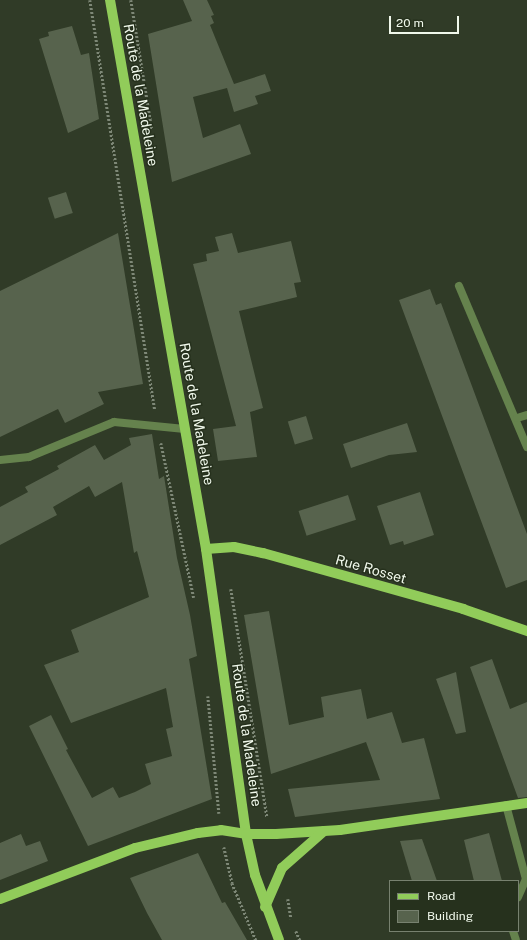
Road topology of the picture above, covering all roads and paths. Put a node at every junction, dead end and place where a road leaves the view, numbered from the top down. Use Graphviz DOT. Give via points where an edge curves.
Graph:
graph roads {
  1 [pos="90,0"];
  2 [pos="110,0"];
  3 [pos="458,286"];
  4 [pos="527,415"];
  5 [pos="517,418"];
  6 [pos="158,425"];
  7 [pos="185,429"];
  8 [pos="527,447"];
  9 [pos="0,460"];
  10 [pos="206,549"];
  11 [pos="195,604"];
  12 [pos="527,631"];
  13 [pos="207,688"];
  14 [pos="527,802"];
  15 [pos="506,805"];
  16 [pos="221,830"];
  17 [pos="324,831"];
  18 [pos="246,834"];
  19 [pos="524,861"];
  20 [pos="519,895"];
  21 [pos="0,899"];
  22 [pos="265,907"];
  23 [pos="256,940"];
  24 [pos="279,940"];
  1 -- 6 [label="path"];
  2 -- 7 [label="main road, Route de la Madeleine"];
  3 -- 5 [label="street"];
  4 -- 5 [label="street"];
  5 -- 8 [label="street"];
  6 -- 7 [label="street"];
  6 -- 9 [label="street" via="114,422 29,457"];
  6 -- 11 [label="path"];
  7 -- 10 [label="main road, Route de la Madeleine"];
  10 -- 12 [label="main road, Rue Rosset" via="234,547 263,553 463,609"];
  10 -- 18 [label="main road, Route de la Madeleine"];
  13 -- 16 [label="path"];
  14 -- 15 [label="main road"];
  15 -- 17 [label="main road"];
  15 -- 19 [label="street"];
  16 -- 18 [label="main road"];
  16 -- 21 [label="main road" via="135,848"];
  16 -- 23 [label="path" via="232,883"];
  17 -- 18 [label="main road"];
  17 -- 22 [label="main road" via="282,868"];
  18 -- 22 [label="main road, Route de la Madeleine"];
  19 -- 20 [label="street" via="526,879"];
  22 -- 24 [label="main road, Route de la Madeleine"];
}
